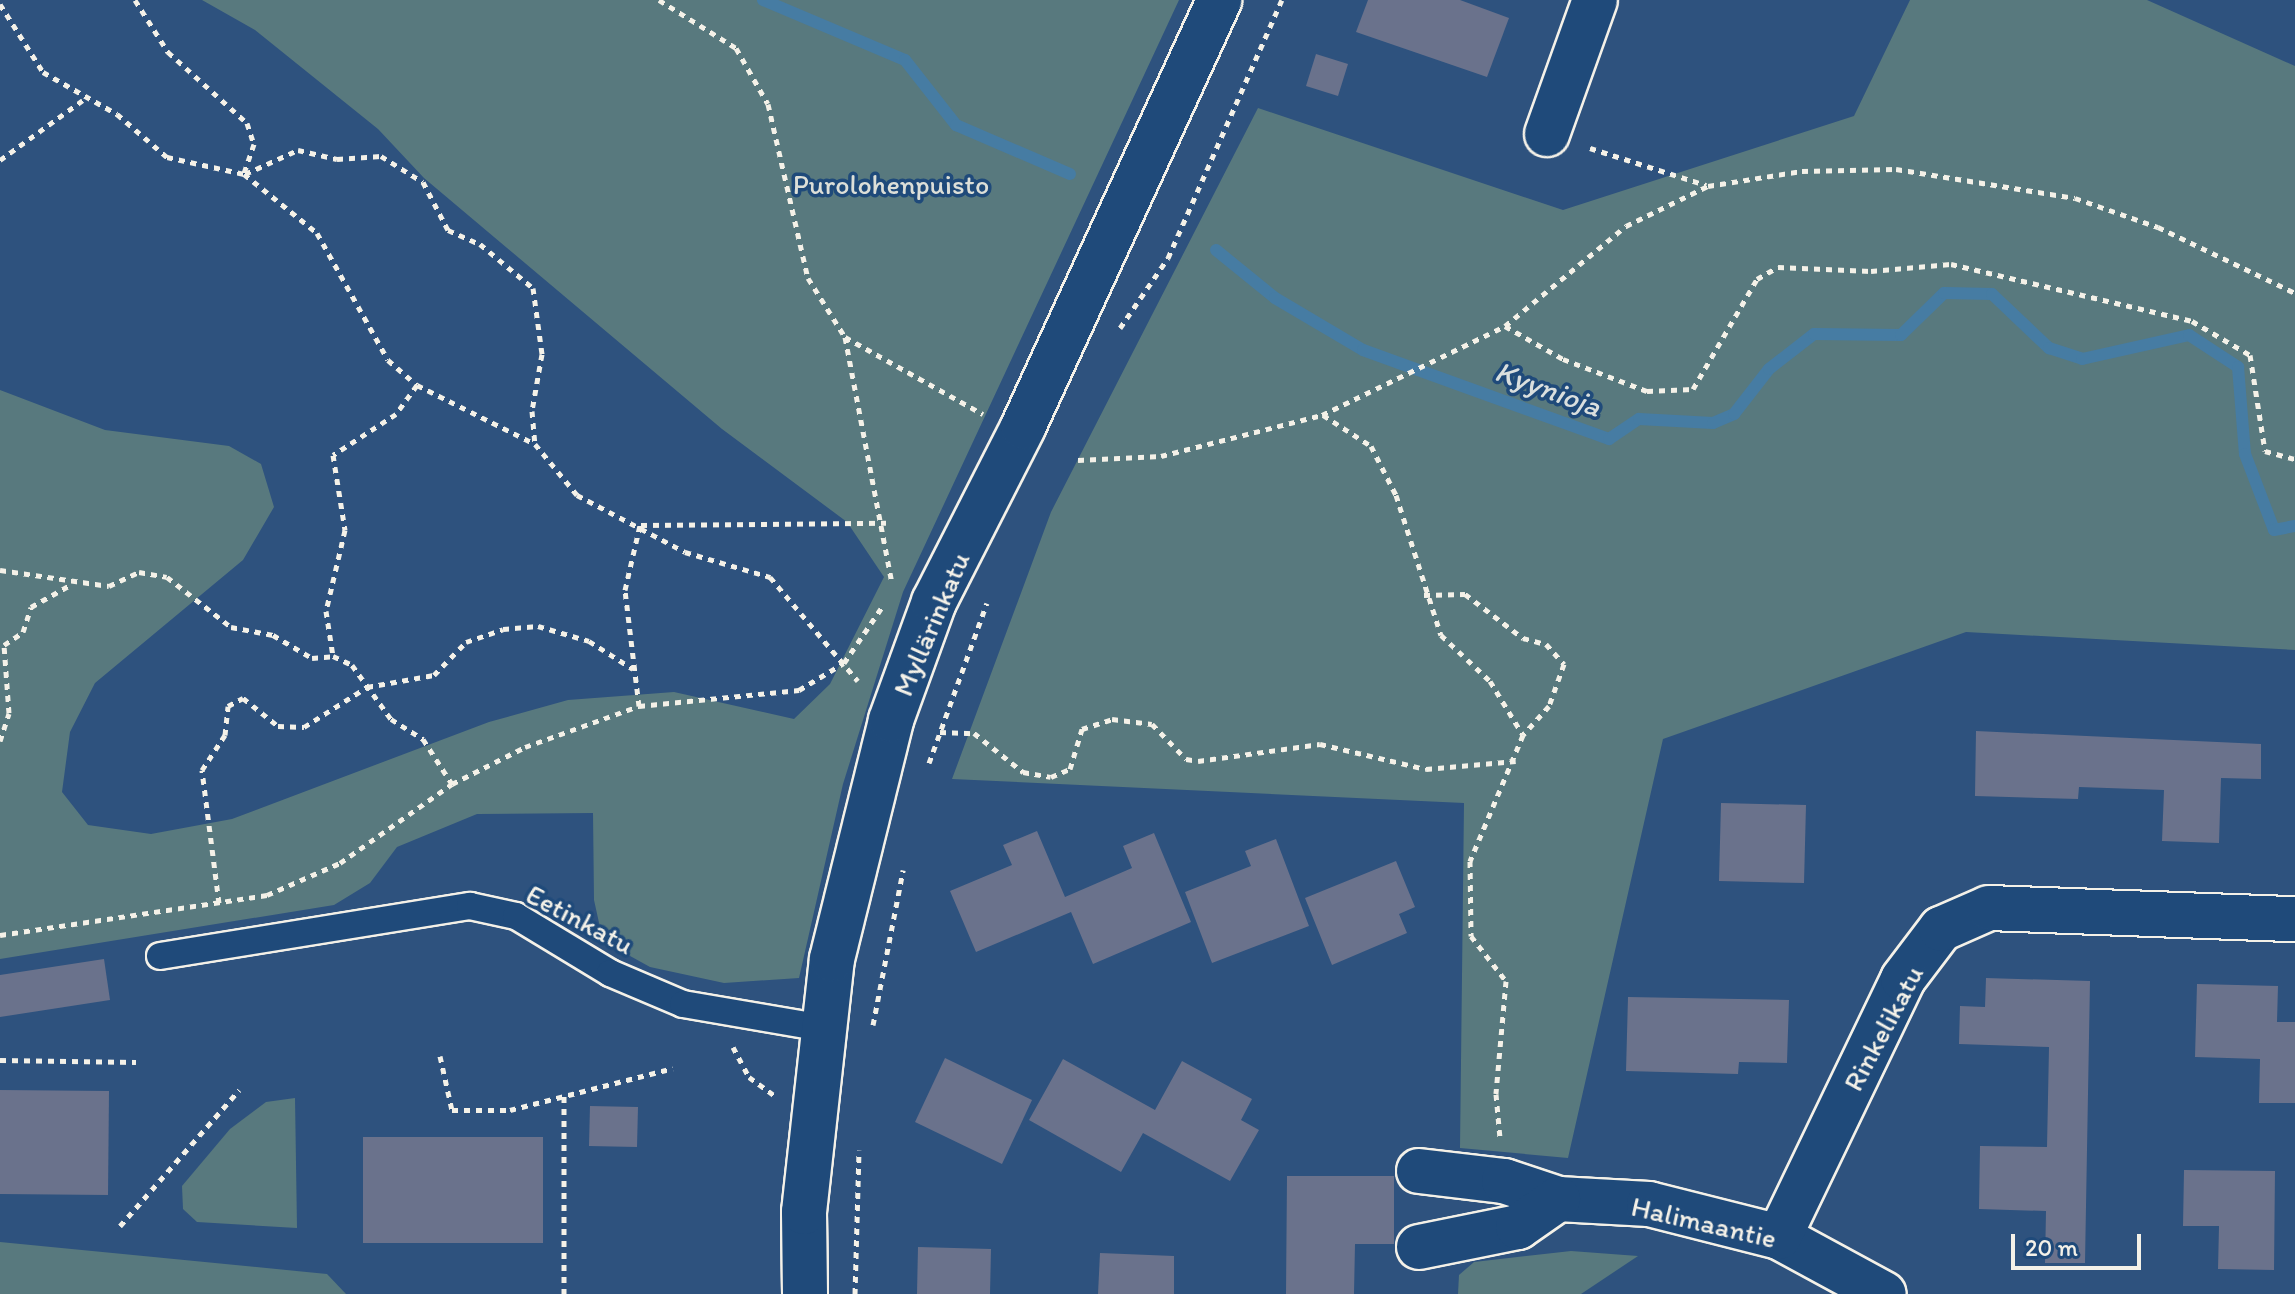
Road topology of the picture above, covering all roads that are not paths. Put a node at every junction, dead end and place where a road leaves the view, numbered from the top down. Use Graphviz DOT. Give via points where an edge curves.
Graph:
graph roads {
  1 [pos="1219,0"];
  2 [pos="1595,0"];
  3 [pos="1547,134"];
  4 [pos="2295,919"];
  5 [pos="160,956"];
  6 [pos="824,1028"];
  7 [pos="1419,1171"];
  8 [pos="1558,1199"];
  9 [pos="1779,1237"];
  10 [pos="1419,1247"];
  11 [pos="805,1294"];
  12 [pos="1884,1294"];
  1 -- 6 [label="street, Myllärinkatu" via="1023,427 934,602 891,720 853,858"];
  2 -- 3 [label="street"];
  4 -- 9 [label="street, Rinkelikatu" via="1989,908 1941,929 1903,979"];
  5 -- 6 [label="lane, Eetinkatu" via="470,906 516,916 610,973 683,1004"];
  6 -- 11 [label="street, Myllärinkatu" via="804,1212"];
  7 -- 8 [label="street, Halimaantie" via="1504,1181"];
  8 -- 9 [label="street, Halimaantie" via="1649,1204"];
  8 -- 10 [label="street" via="1518,1227"];
  9 -- 12 [label="street, Halimaantie"];
}
